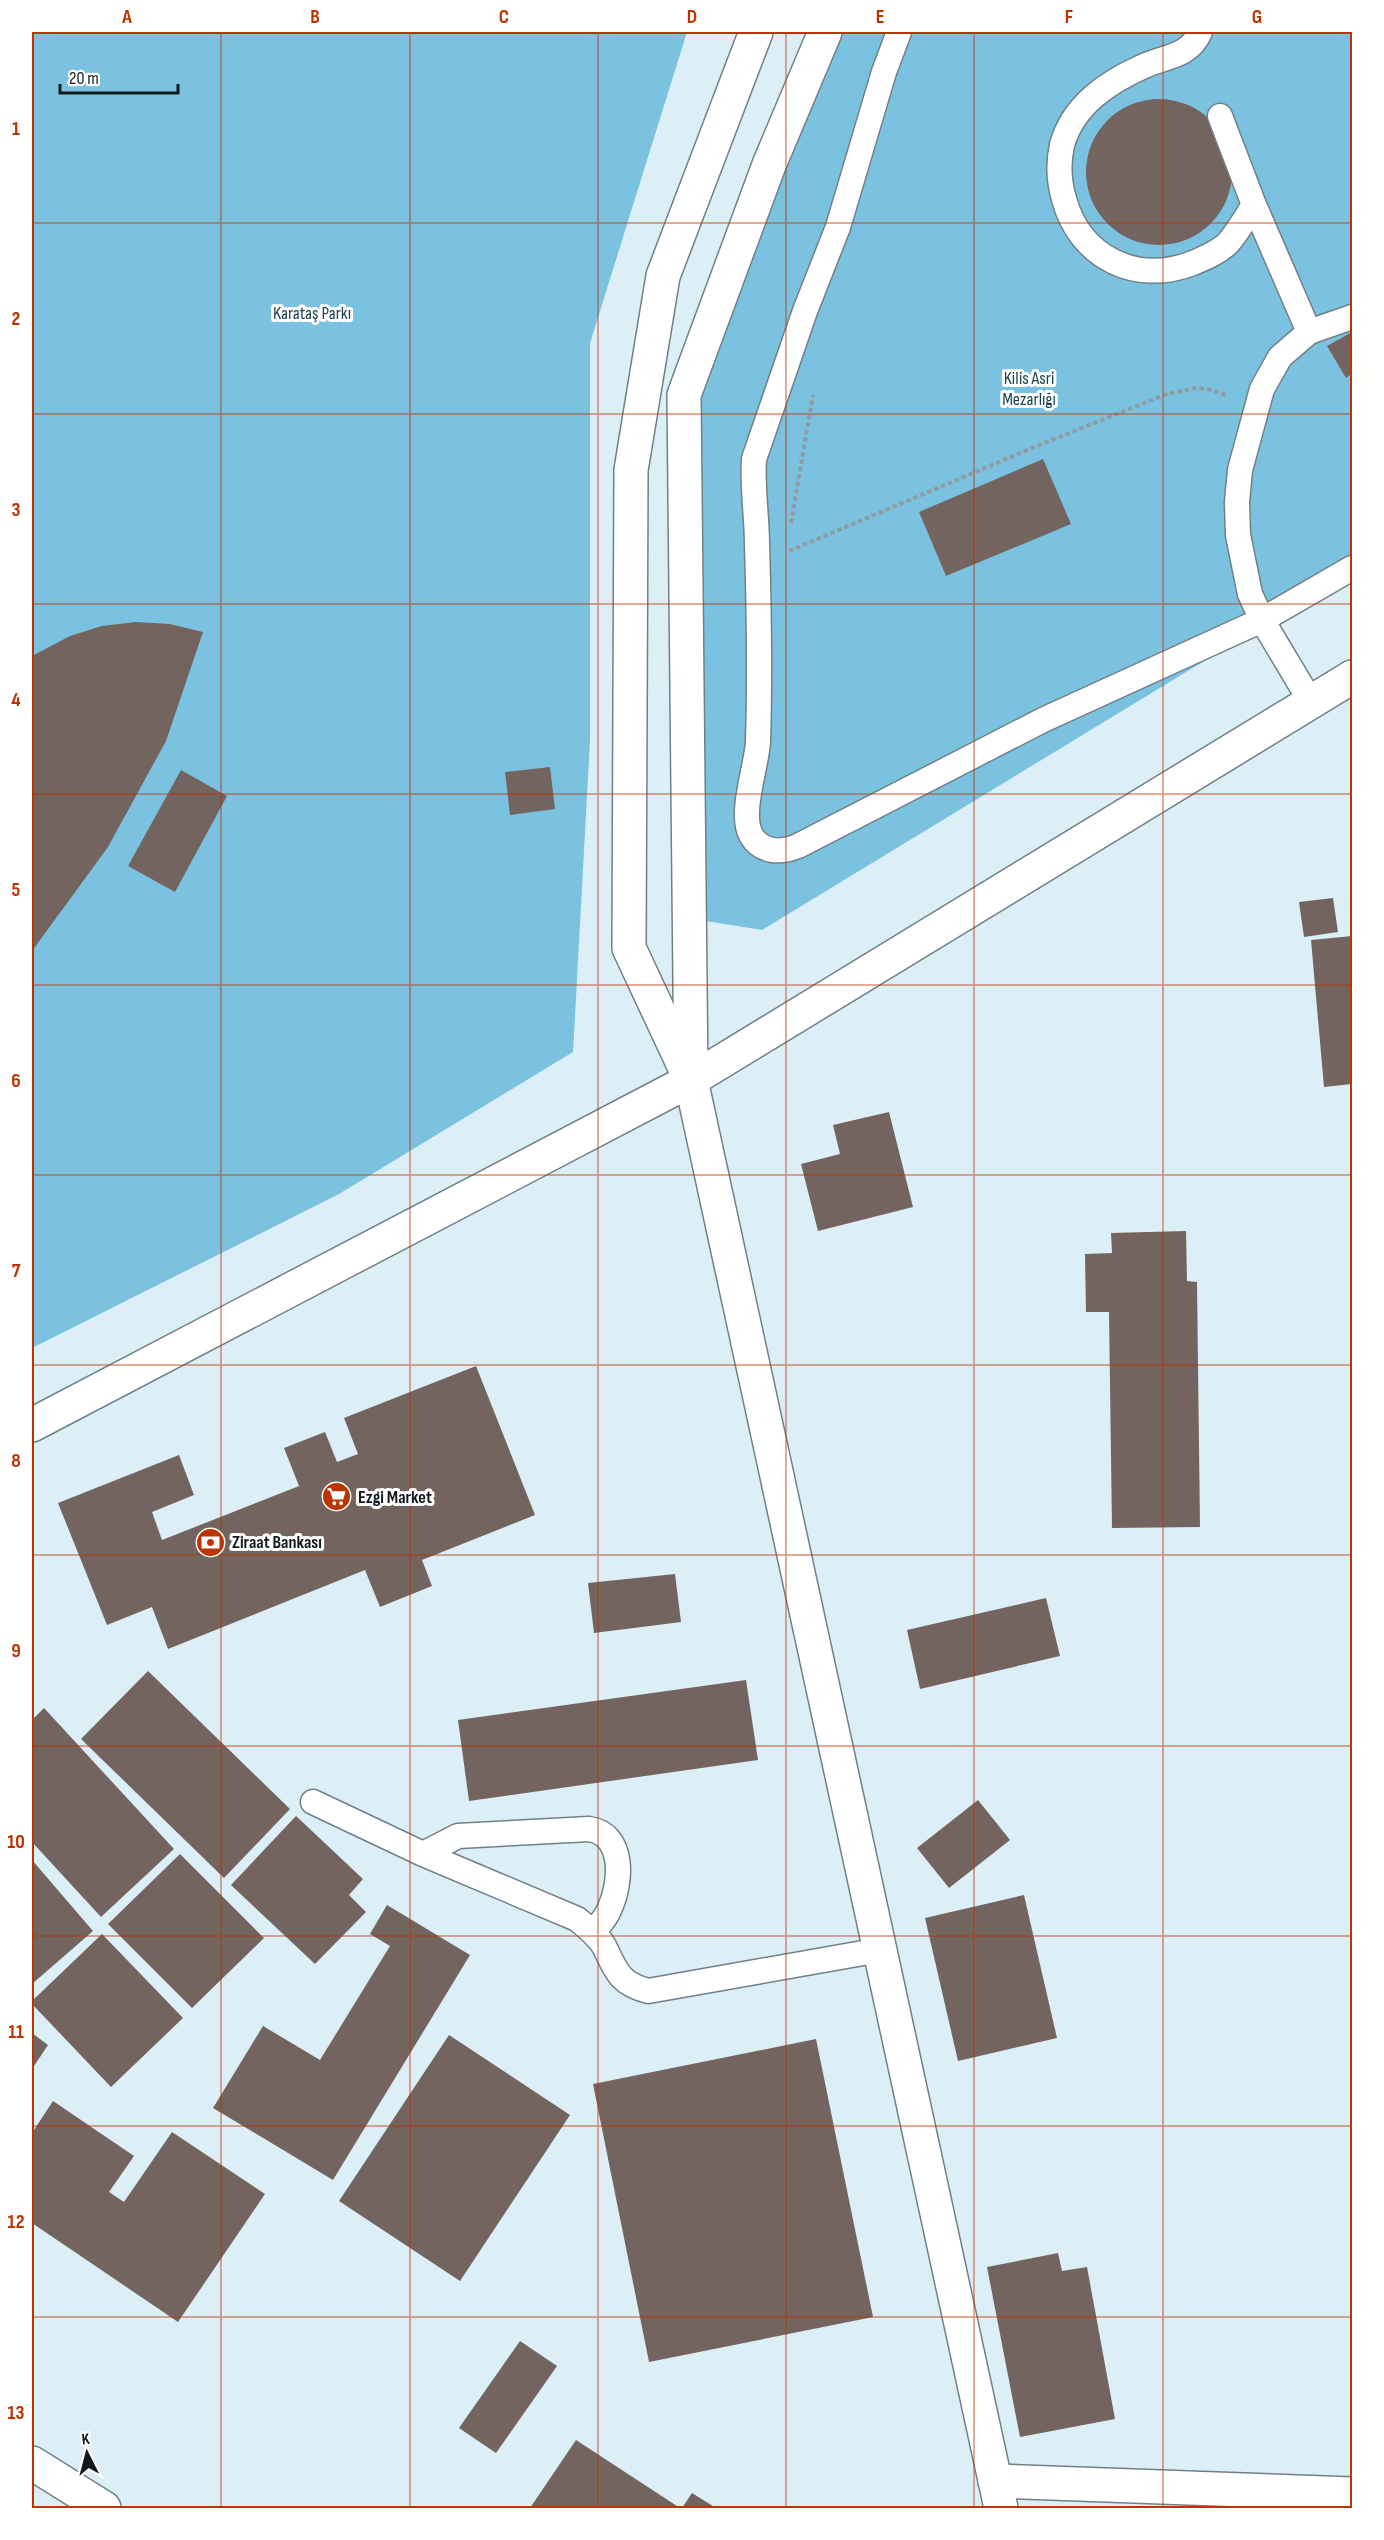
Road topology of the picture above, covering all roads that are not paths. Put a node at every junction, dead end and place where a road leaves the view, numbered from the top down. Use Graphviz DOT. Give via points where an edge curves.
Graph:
graph roads {
  1 [pos="756,32"];
  2 [pos="825,32"];
  3 [pos="899,32"];
  4 [pos="1200,32"];
  5 [pos="1220,116"];
  6 [pos="1254,205"];
  7 [pos="1353,317"];
  8 [pos="1310,332"];
  9 [pos="1353,568"];
  10 [pos="1262,620"];
  11 [pos="1353,677"];
  12 [pos="1311,702"];
  13 [pos="690,1080"];
  14 [pos="32,1425"];
  15 [pos="313,1802"];
  16 [pos="423,1854"];
  17 [pos="593,1932"];
  18 [pos="880,1950"];
  19 [pos="32,2463"];
  20 [pos="1353,2494"];
  21 [pos="998,2495"];
  22 [pos="104,2508"];
  1 -- 13 [label="street" via="663,276 631,470 629,948"];
  2 -- 13 [label="street" via="769,165 684,395"];
  3 -- 10 [label="lane" via="838,227 754,459 758,743 747,812 751,834 767,849 788,850 1043,720"];
  4 -- 6 [label="lane" via="1187,50 1115,81 1076,113 1059,166 1067,210 1086,242 1109,260 1137,269 1169,269 1208,256 1228,243"];
  5 -- 6 [label="lane"];
  6 -- 8 [label="lane"];
  7 -- 8 [label="lane"];
  8 -- 10 [label="lane" via="1280,357 1262,389 1240,470 1237,513 1243,566"];
  9 -- 10 [label="lane"];
  10 -- 12 [label="lane"];
  11 -- 12 [label="street"];
  12 -- 13 [label="street"];
  13 -- 14 [label="street"];
  13 -- 18 [label="street"];
  15 -- 16 [label="lane"];
  16 -- 17 [label="lane" via="559,1910"];
  16 -- 17 [label="lane" via="458,1836 601,1831 613,1843 618,1876 609,1911"];
  17 -- 18 [label="lane" via="619,1975 635,1988 648,1991"];
  18 -- 21 [label="street"];
  19 -- 22 [label="street"];
  20 -- 21 [label="street"];
}
